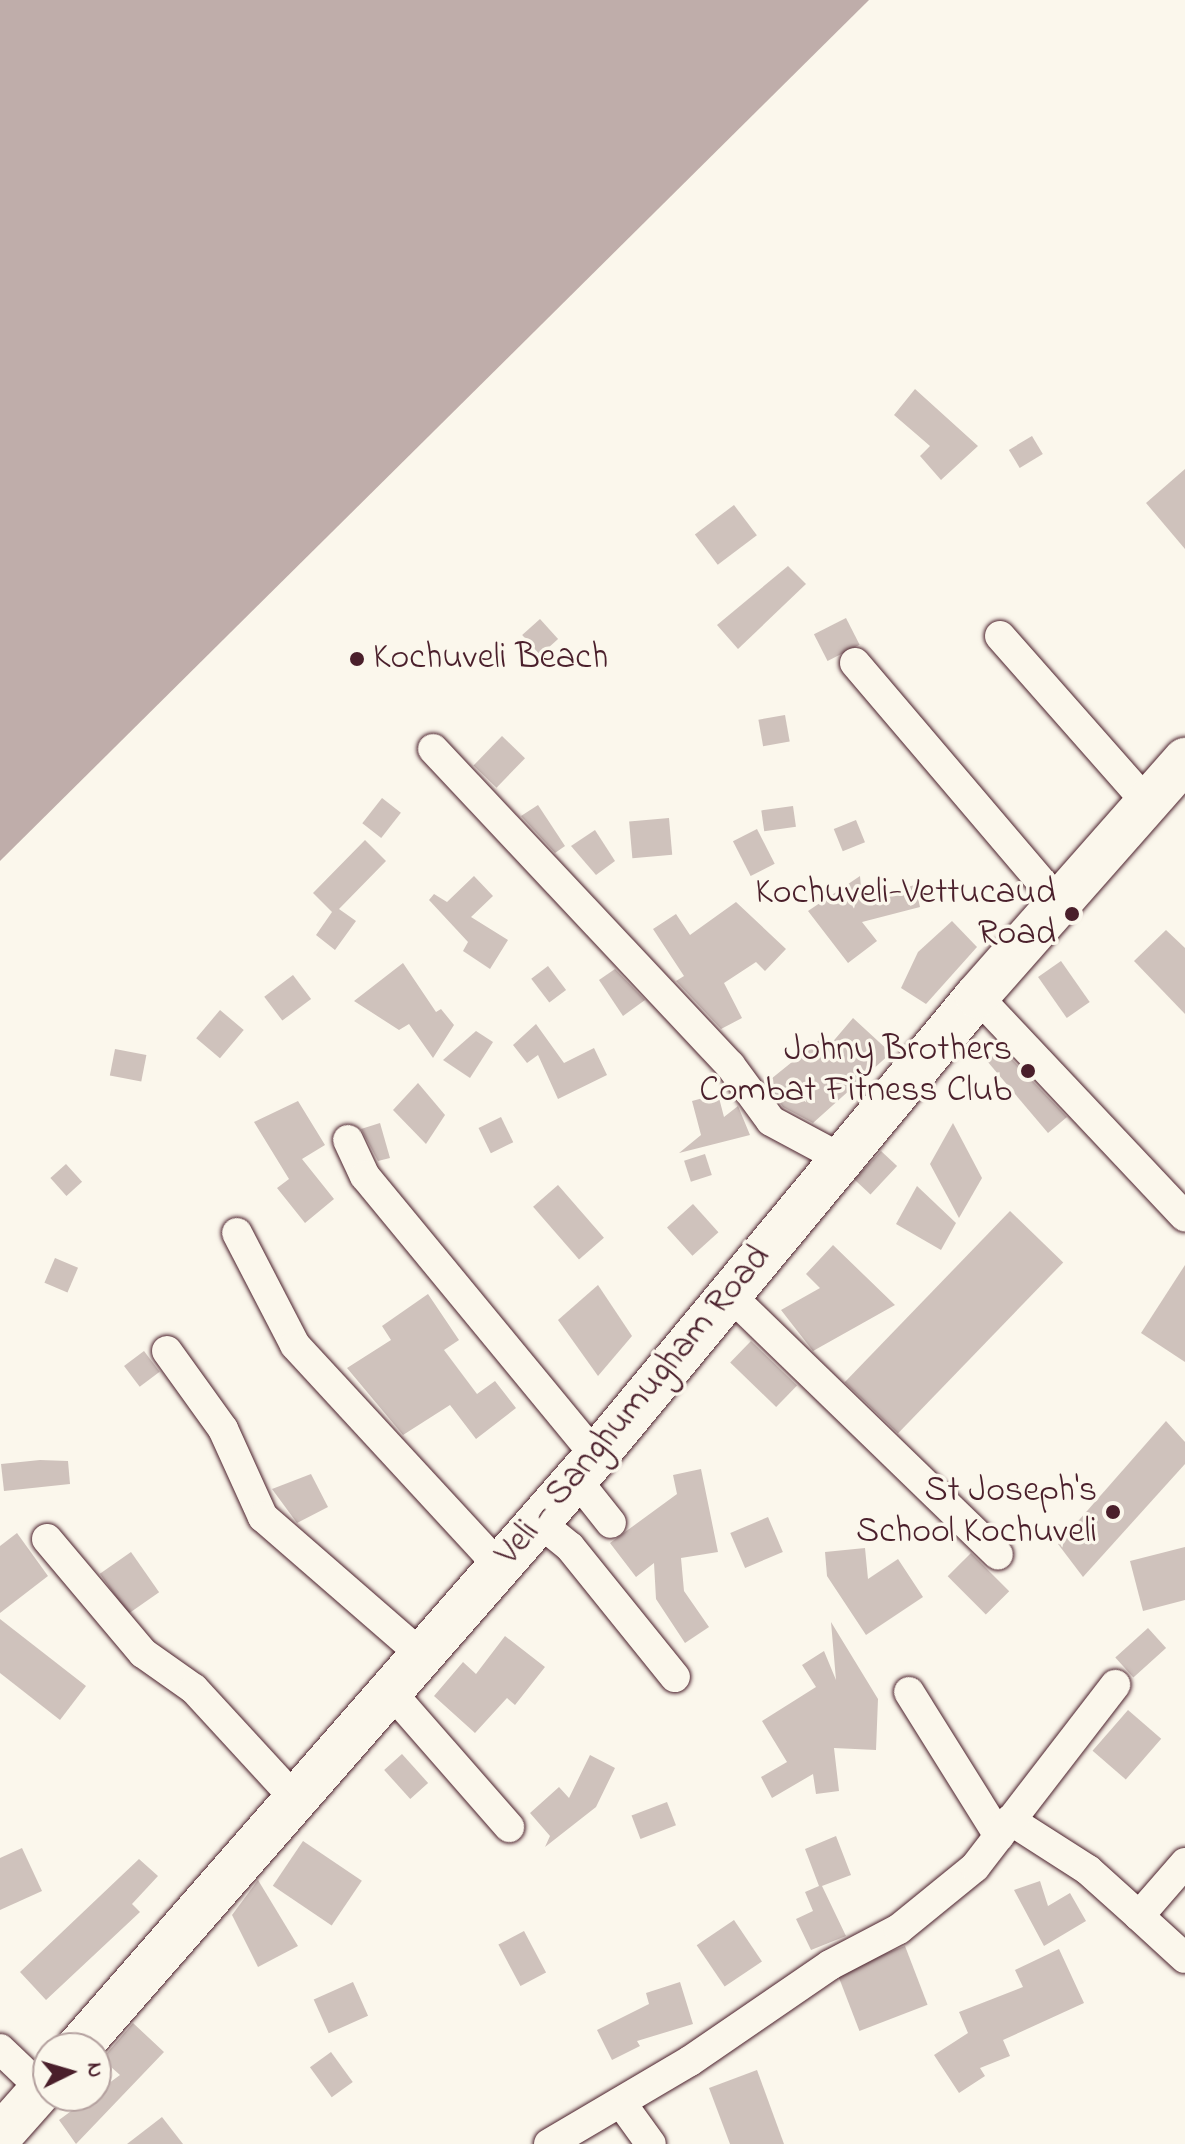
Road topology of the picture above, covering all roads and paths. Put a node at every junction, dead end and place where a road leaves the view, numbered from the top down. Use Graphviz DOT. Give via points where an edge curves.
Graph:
graph roads {
  1 [pos="1000,636"];
  2 [pos="855,663"];
  3 [pos="433,749"];
  4 [pos="1185,760"];
  5 [pos="1147,803"];
  6 [pos="1059,903"];
  7 [pos="977,996"];
  8 [pos="348,1140"];
  9 [pos="842,1159"];
  10 [pos="1185,1217"];
  11 [pos="237,1233"];
  12 [pos="730,1295"];
  13 [pos="167,1351"];
  14 [pos="586,1468"];
  15 [pos="538,1521"];
  16 [pos="611,1523"];
  17 [pos="47,1539"];
  18 [pos="998,1555"];
  19 [pos="499,1566"];
  20 [pos="422,1655"];
  21 [pos="675,1677"];
  22 [pos="1115,1685"];
  23 [pos="390,1691"];
  24 [pos="909,1692"];
  25 [pos="295,1799"];
  26 [pos="509,1827"];
  27 [pos="1005,1828"];
  28 [pos="1185,1863"];
  29 [pos="1139,1916"];
  30 [pos="1185,1958"];
  31 [pos="92,2032"];
  32 [pos="0,2049"];
  33 [pos="32,2075"];
  34 [pos="32,2100"];
  35 [pos="622,2104"];
  36 [pos="0,2136"];
  37 [pos="549,2144"];
  38 [pos="651,2144"];
  1 -- 5 [label="street"];
  2 -- 6 [label="street"];
  3 -- 9 [label="street" via="730,1065 771,1121"];
  4 -- 5 [label="main road, Veli - Sanghumugham Road"];
  5 -- 6 [label="main road, Veli - Sanghumugham Road"];
  6 -- 7 [label="main road, Veli - Sanghumugham Road"];
  7 -- 9 [label="main road, Veli - Sanghumugham Road"];
  7 -- 10 [label="street"];
  8 -- 14 [label="street" via="365,1176"];
  9 -- 12 [label="main road, Veli - Sanghumugham Road"];
  11 -- 19 [label="street" via="295,1345"];
  12 -- 14 [label="main road, Veli - Sanghumugham Road"];
  12 -- 18 [label="street"];
  13 -- 20 [label="street" via="223,1429 263,1517"];
  14 -- 15 [label="main road, Veli - Sanghumugham Road"];
  14 -- 16 [label="street"];
  15 -- 19 [label="main road, Veli - Sanghumugham Road"];
  15 -- 21 [label="street" via="570,1547"];
  17 -- 25 [label="street" via="143,1653 194,1689"];
  19 -- 20 [label="main road, Veli - Sanghumugham Road"];
  20 -- 23 [label="main road, Veli - Sanghumugham Road"];
  22 -- 27 [label="street"];
  23 -- 25 [label="main road, Veli - Sanghumugham Road"];
  23 -- 26 [label="street"];
  24 -- 27 [label="street"];
  25 -- 31 [label="main road, Veli - Sanghumugham Road"];
  27 -- 29 [label="street" via="1088,1870"];
  27 -- 35 [label="street" via="975,1867 899,1929 830,1965"];
  28 -- 29 [label="street"];
  29 -- 30 [label="street"];
  32 -- 33 [label="street"];
  34 -- 36 [label="main road"];
  35 -- 37 [label="street" via="582,2120"];
  35 -- 38 [label="street"];
}
